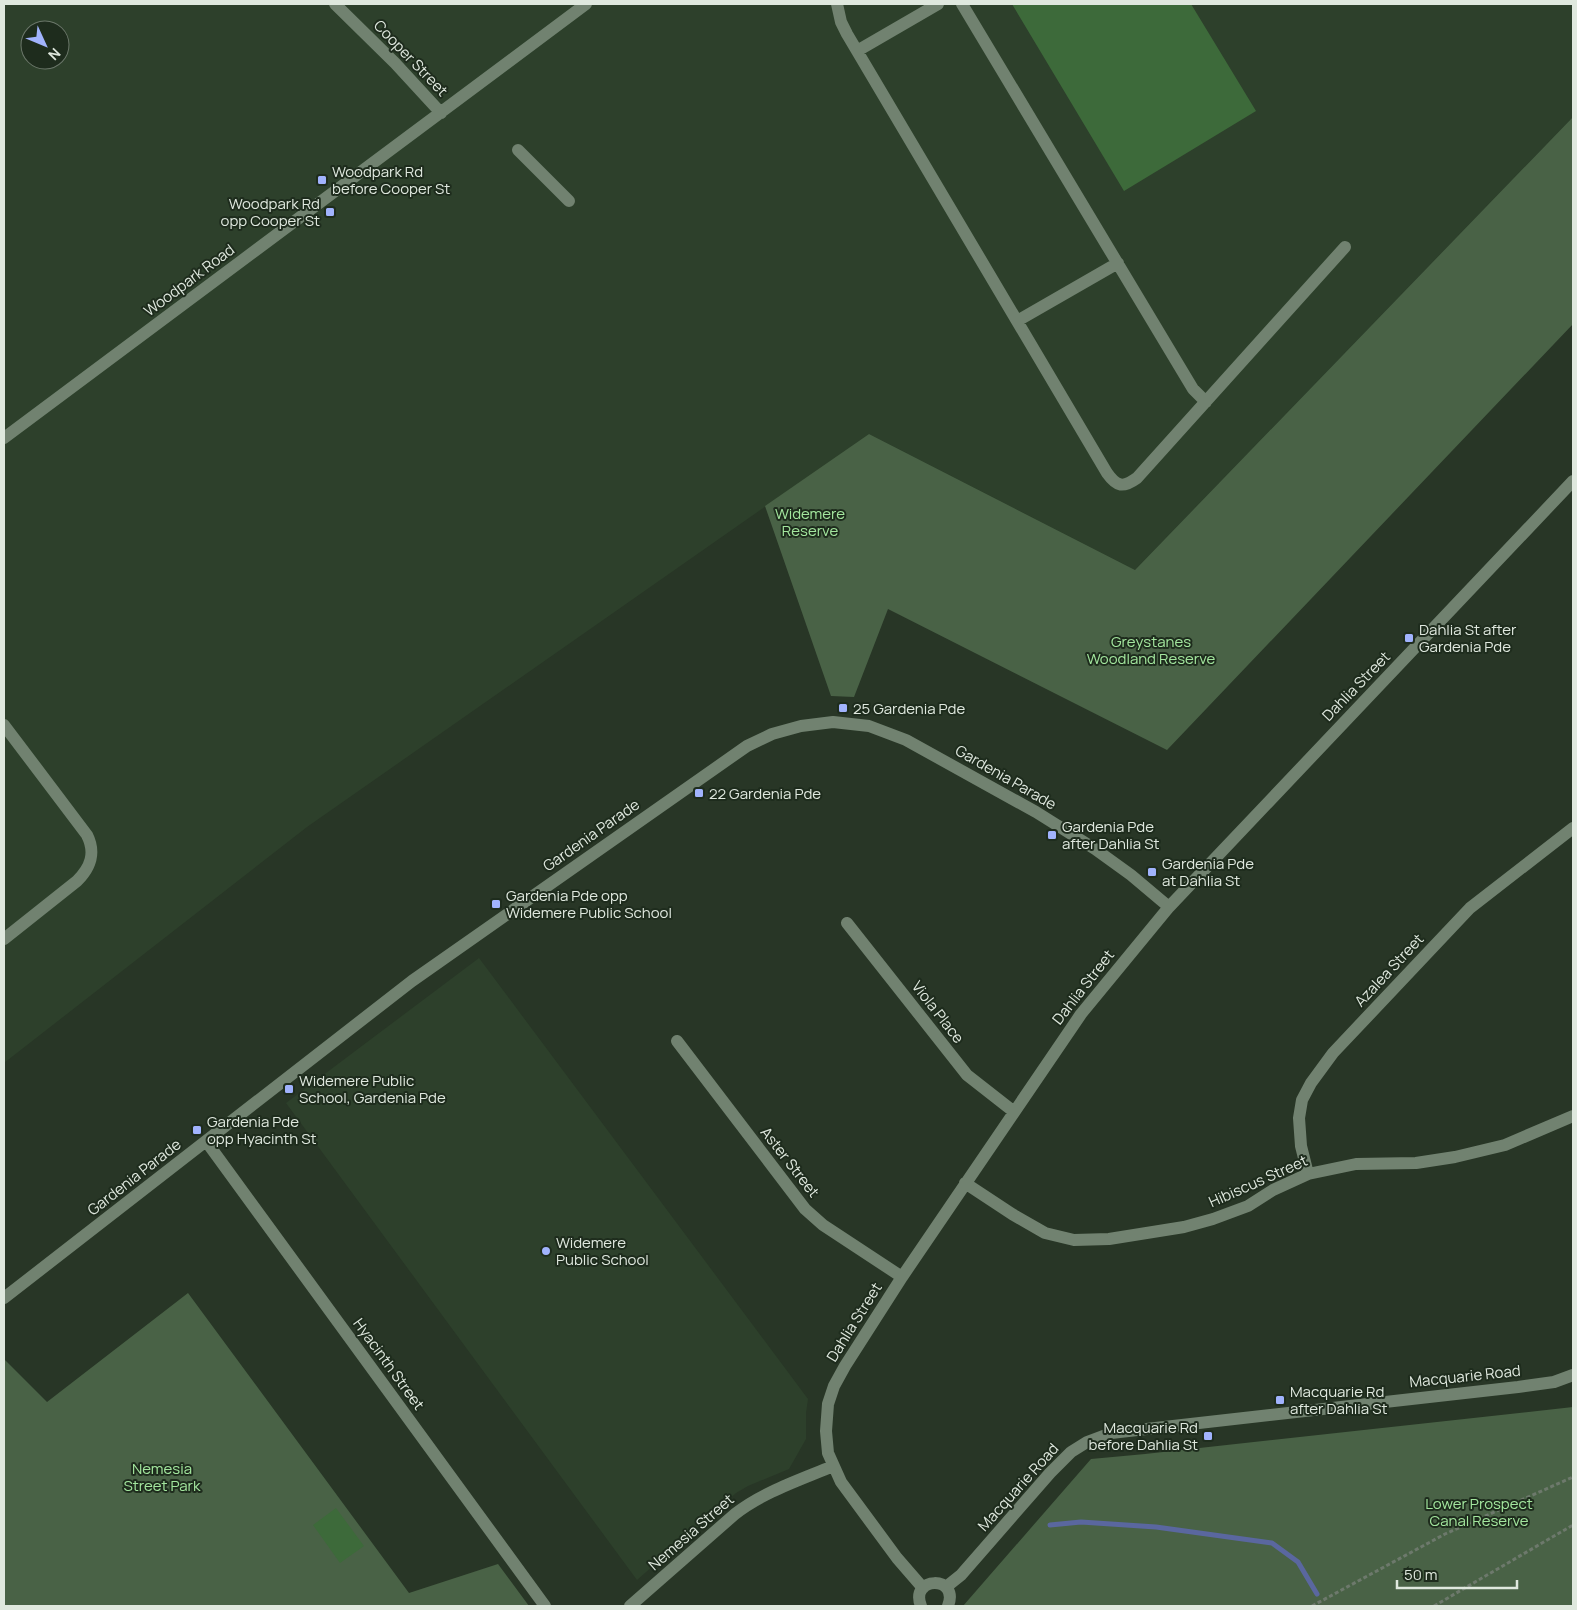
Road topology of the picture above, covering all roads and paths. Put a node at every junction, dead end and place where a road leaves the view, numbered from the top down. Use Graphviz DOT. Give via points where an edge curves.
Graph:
graph roads {
  1 [pos="335,4"];
  2 [pos="586,4"];
  3 [pos="837,4"];
  4 [pos="938,4"];
  5 [pos="962,4"];
  6 [pos="857,51"];
  7 [pos="441,113"];
  8 [pos="518,150"];
  9 [pos="569,201"];
  10 [pos="1345,247"];
  11 [pos="1118,263"];
  12 [pos="1017,321"];
  13 [pos="1206,402"];
  14 [pos="4,438"];
  15 [pos="1573,481"];
  16 [pos="4,725"];
  17 [pos="1573,828"];
  18 [pos="1169,907"];
  19 [pos="847,923"];
  20 [pos="4,939"];
  21 [pos="677,1041"];
  22 [pos="1014,1111"];
  23 [pos="1573,1116"];
  24 [pos="206,1141"];
  25 [pos="1308,1174"];
  26 [pos="965,1183"];
  27 [pos="902,1277"];
  28 [pos="4,1298"];
  29 [pos="1573,1375"];
  30 [pos="834,1466"];
  31 [pos="1573,1477"];
  32 [pos="1573,1525"];
  33 [pos="946,1587"];
  34 [pos="923,1588"];
  35 [pos="545,1606"];
  36 [pos="630,1606"];
  37 [pos="920,1606"];
  38 [pos="948,1606"];
  39 [pos="1312,1606"];
  40 [pos="1434,1606"];
  1 -- 7 [label="street, Cooper Street"];
  2 -- 7 [label="street, Woodpark Road"];
  3 -- 6 [label="street" via="841,22"];
  4 -- 6 [label="street"];
  5 -- 11 [label="street"];
  6 -- 12 [label="street"];
  7 -- 14 [label="street, Woodpark Road"];
  8 -- 9 [label="street"];
  10 -- 13 [label="street"];
  11 -- 12 [label="street"];
  11 -- 13 [label="street" via="1193,389"];
  12 -- 13 [label="street" via="1116,483 1129,484 1137,478"];
  15 -- 18 [label="street, Dahlia Street"];
  16 -- 20 [label="street" via="87,835 92,854 90,864 77,881"];
  17 -- 25 [label="street, Azalea Street" via="1470,908 1332,1053 1302,1100 1299,1118"];
  18 -- 22 [label="street, Dahlia Street" via="1081,1014"];
  18 -- 24 [label="street, Gardenia Parade" via="1095,849 1036,812 906,740 869,726 833,722 800,726 747,746 625,830 405,986"];
  19 -- 22 [label="street, Viola Place" via="967,1075"];
  21 -- 27 [label="street, Aster Street" via="805,1210"];
  22 -- 26 [label="street, Dahlia Street"];
  23 -- 25 [label="street, Hibiscus Street" via="1504,1145 1455,1157 1416,1163 1356,1164"];
  24 -- 28 [label="street, Gardenia Parade"];
  24 -- 35 [label="street, Hyacinth Street"];
  25 -- 26 [label="street, Hibiscus Street" via="1248,1206 1213,1219 1118,1237 1074,1240 1045,1233"];
  26 -- 27 [label="street, Dahlia Street"];
  27 -- 30 [label="street, Dahlia Street" via="844,1366 831,1395 826,1431 828,1453"];
  29 -- 33 [label="street, Macquarie Road" via="1554,1382 1518,1387 1099,1436 1071,1452 961,1575"];
  30 -- 34 [label="street, Dahlia Street" via="841,1482"];
  30 -- 36 [label="street, Nemesia Street" via="748,1505"];
  31 -- 39 [label="path" via="1445,1534"];
  32 -- 40 [label="path"];
  33 -- 34 [label="street" via="934,1583"];
  33 -- 38 [label="street" via="950,1596"];
  34 -- 37 [label="street"];
}
